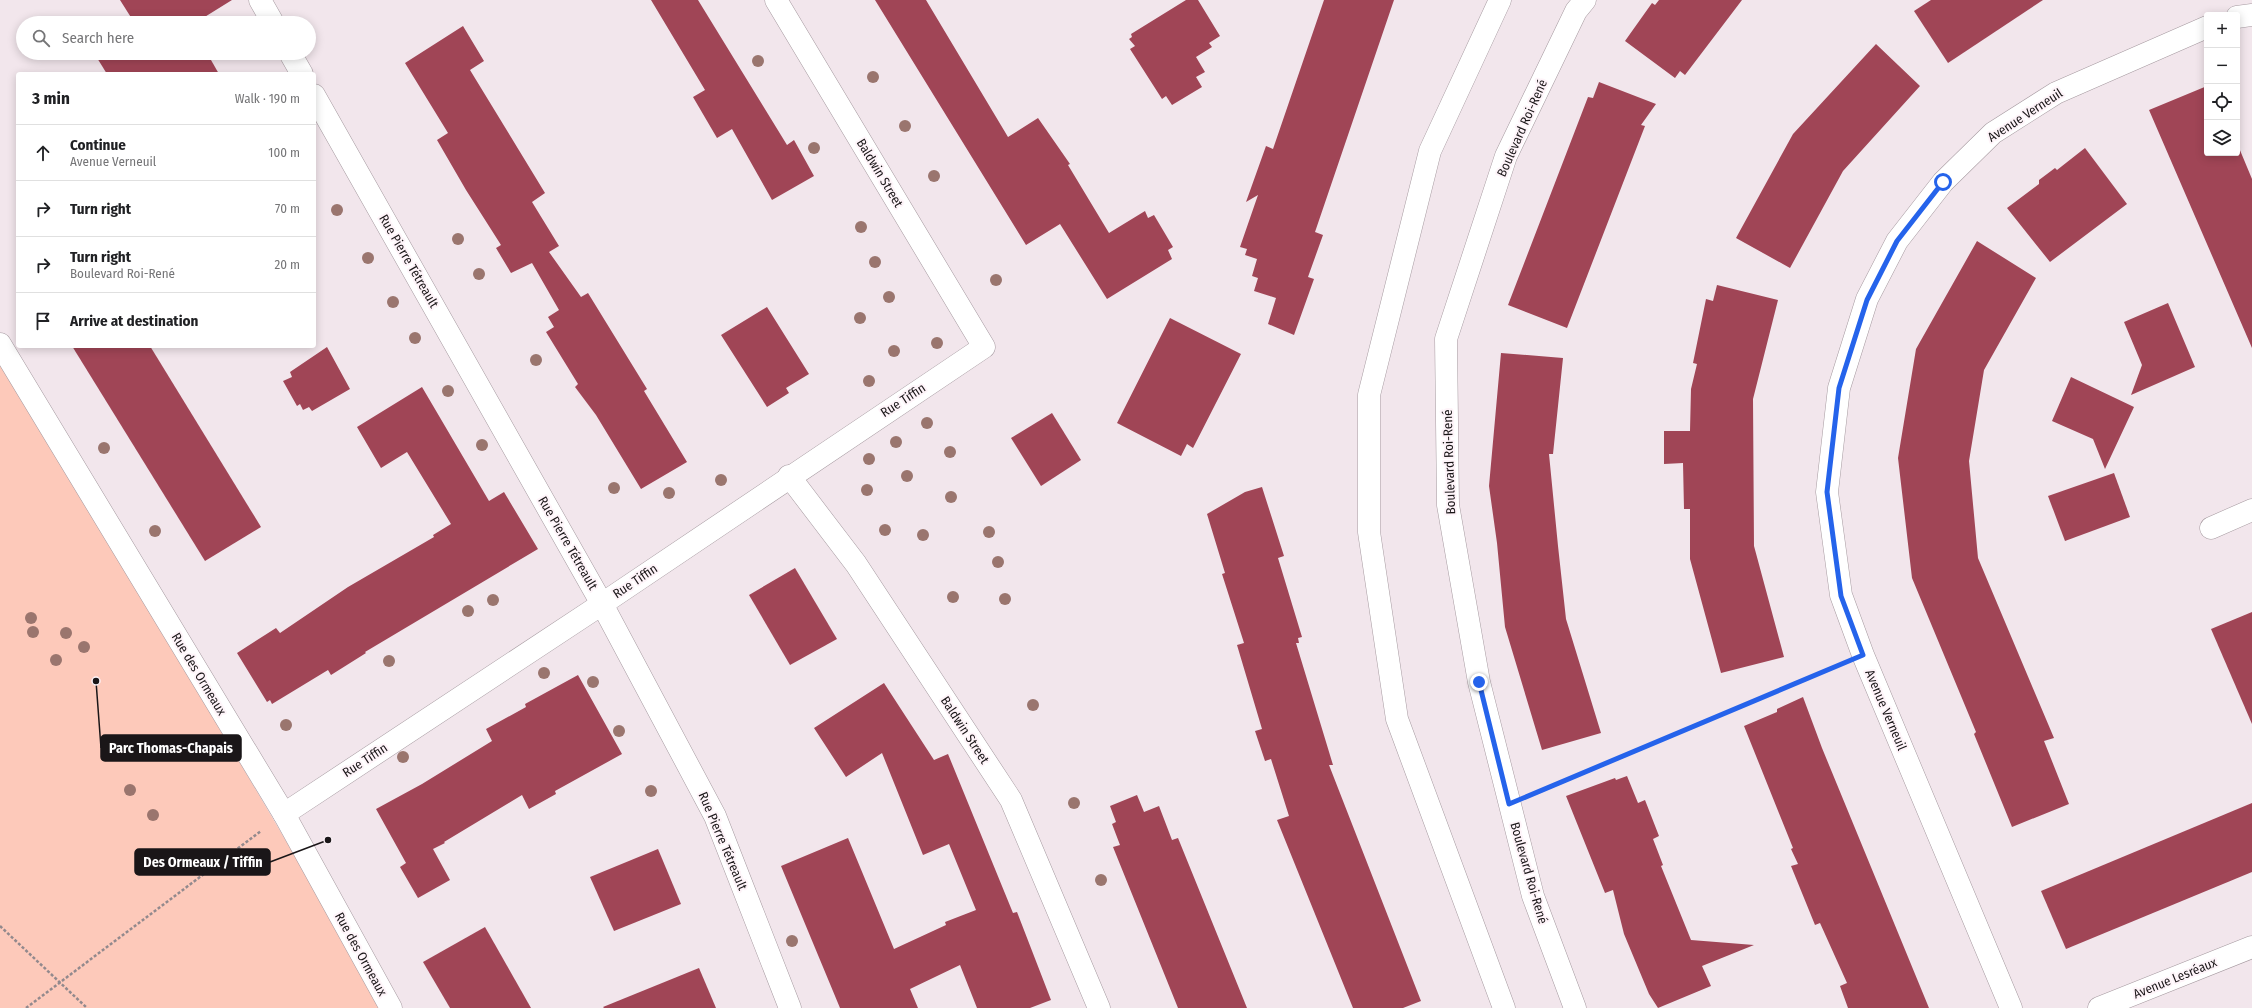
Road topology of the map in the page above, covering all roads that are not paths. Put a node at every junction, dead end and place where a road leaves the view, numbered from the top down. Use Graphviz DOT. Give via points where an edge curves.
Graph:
graph roads {
  1 [pos="260,0"];
  2 [pos="776,0"];
  3 [pos="1500,0"];
  4 [pos="1584,0"];
  5 [pos="2252,15"];
  6 [pos="269,16"];
  7 [pos="2240,17"];
  8 [pos="2204,28"];
  9 [pos="294,60"];
  10 [pos="301,72"];
  11 [pos="316,99"];
  12 [pos="0,344"];
  13 [pos="984,347"];
  14 [pos="789,476"];
  15 [pos="2252,510"];
  16 [pos="2211,528"];
  17 [pos="602,604"];
  18 [pos="284,814"];
  19 [pos="2252,947"];
  20 [pos="391,1008"];
  21 [pos="790,1008"];
  22 [pos="1099,1008"];
  23 [pos="1504,1008"];
  24 [pos="1575,1008"];
  25 [pos="2011,1008"];
  26 [pos="2099,1008"];
  1 -- 6 [label="street"];
  2 -- 13 [label="street, Baldwin Street"];
  3 -- 23 [label="street" via="1430,151 1369,396 1369,532 1397,719"];
  4 -- 24 [label="street, Boulevard Roi-René" via="1576,11 1506,156 1446,339 1448,505 1479,682 1533,896"];
  5 -- 7 [label="street"];
  8 -- 25 [label="street, Avenue Verneuil" via="2056,93 1993,134 1943,182 1897,241 1867,300 1839,388 1827,492 1841,596 1863,655"];
  9 -- 10 [label="street"];
  11 -- 17 [label="street, Rue Pierre Tétreault"];
  12 -- 18 [label="street, Rue des Ormeaux"];
  13 -- 14 [label="street, Rue Tiffin"];
  14 -- 17 [label="street, Rue Tiffin"];
  14 -- 22 [label="street, Baldwin Street" via="856,564 1011,800"];
  15 -- 16 [label="street"];
  17 -- 18 [label="street, Rue Tiffin"];
  17 -- 21 [label="street, Rue Pierre Tétreault" via="715,816"];
  18 -- 20 [label="street, Rue des Ormeaux"];
  19 -- 26 [label="street, Avenue Lesréaux"];
}
